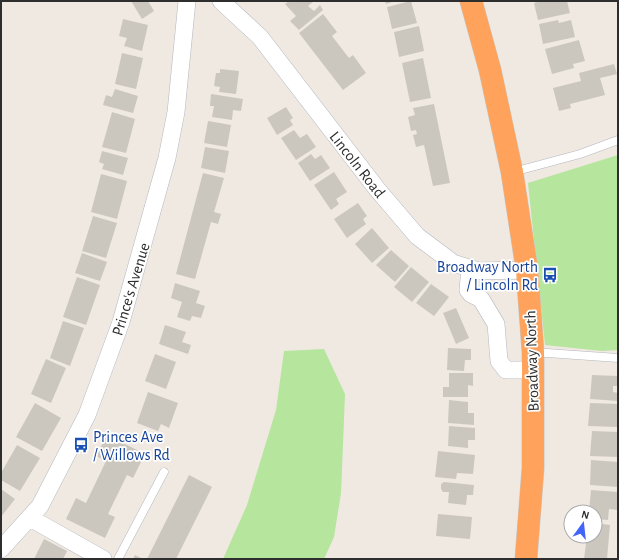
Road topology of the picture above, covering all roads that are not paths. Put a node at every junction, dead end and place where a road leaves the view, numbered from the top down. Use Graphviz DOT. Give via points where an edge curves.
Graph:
graph roads {
  1 [pos="187,1"];
  2 [pos="221,1"];
  3 [pos="471,1"];
  4 [pos="618,140"];
  5 [pos="512,172"];
  6 [pos="470,268"];
  7 [pos="527,270"];
  8 [pos="618,358"];
  9 [pos="533,361"];
  10 [pos="164,472"];
  11 [pos="30,518"];
  12 [pos="1,549"];
  13 [pos="103,559"];
  14 [pos="118,559"];
  15 [pos="526,559"];
  1 -- 11 [label="street, Prince's Avenue" via="176,112 167,158 121,322 87,415 40,506"];
  2 -- 6 [label="street, Lincoln Road" via="260,36 377,189 417,236 453,263"];
  3 -- 5 [label="highway, Broadway North" via="490,70"];
  4 -- 5 [label="lane" via="580,154"];
  5 -- 7 [label="highway, Broadway North"];
  6 -- 7 [label="street, Lincoln Road" via="479,271"];
  6 -- 9 [label="street" via="468,290 481,299 496,324 499,361 506,370"];
  7 -- 9 [label="highway, Broadway North"];
  8 -- 9 [label="lane"];
  9 -- 15 [label="highway, Broadway North" via="533,468"];
  10 -- 14 [label="lane"];
  11 -- 12 [label="street, Prince's Avenue"];
  11 -- 13 [label="street"];
}
